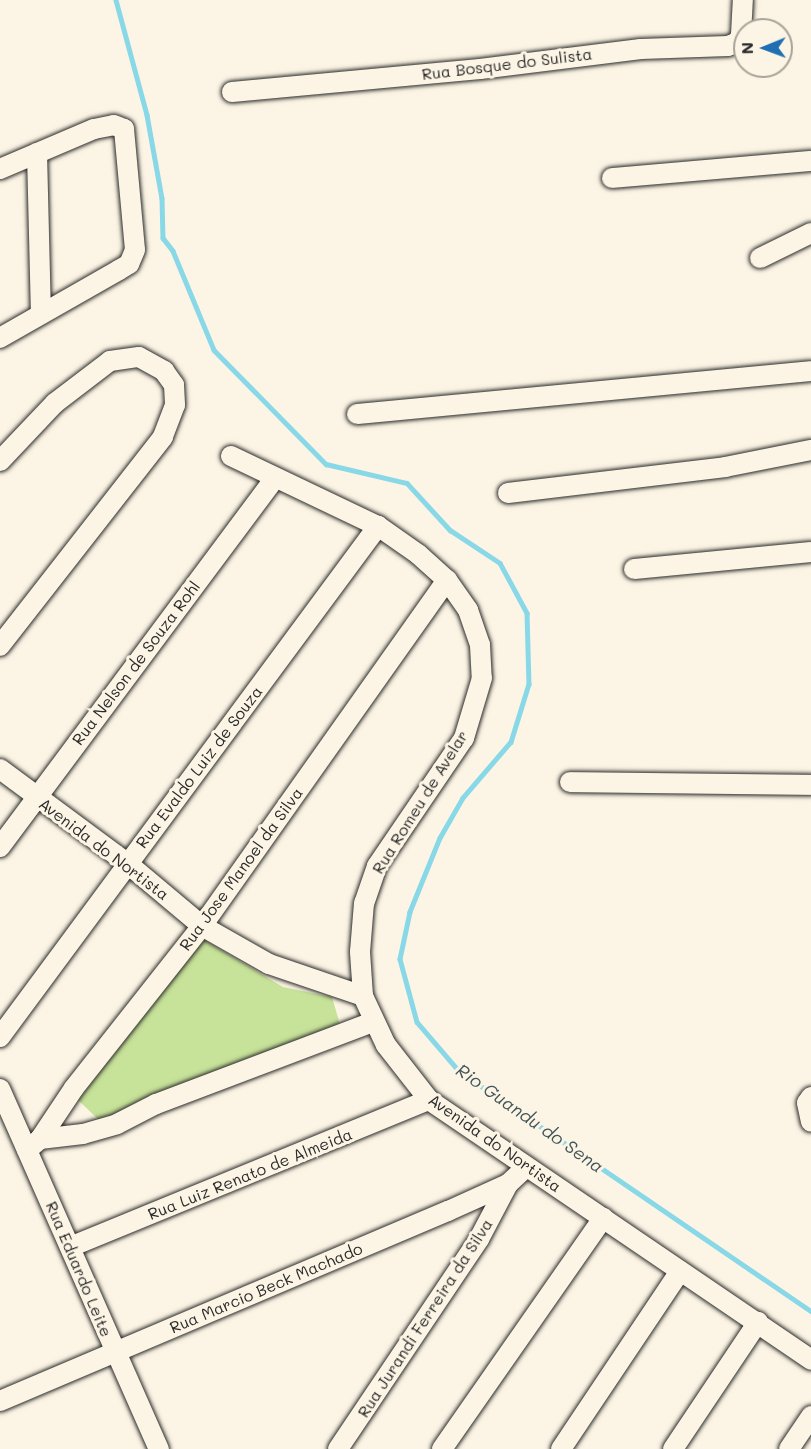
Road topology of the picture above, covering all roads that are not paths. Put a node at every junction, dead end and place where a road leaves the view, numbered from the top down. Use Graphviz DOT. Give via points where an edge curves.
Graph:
graph roads {
  1 [pos="743,0"];
  2 [pos="232,92"];
  3 [pos="38,153"];
  4 [pos="811,161"];
  5 [pos="0,169"];
  6 [pos="612,178"];
  7 [pos="811,233"];
  8 [pos="760,258"];
  9 [pos="40,314"];
  10 [pos="0,338"];
  11 [pos="811,371"];
  12 [pos="357,414"];
  13 [pos="811,450"];
  14 [pos="231,456"];
  15 [pos="0,460"];
  16 [pos="274,480"];
  17 [pos="508,493"];
  18 [pos="378,526"];
  19 [pos="811,552"];
  20 [pos="634,569"];
  21 [pos="447,580"];
  22 [pos="0,646"];
  23 [pos="0,769"];
  24 [pos="570,782"];
  25 [pos="811,785"];
  26 [pos="35,797"];
  27 [pos="0,847"];
  28 [pos="127,862"];
  29 [pos="202,926"];
  30 [pos="363,996"];
  31 [pos="373,1022"];
  32 [pos="0,1037"];
  33 [pos="0,1089"];
  34 [pos="811,1097"];
  35 [pos="429,1100"];
  36 [pos="811,1122"];
  37 [pos="34,1145"];
  38 [pos="526,1167"];
  39 [pos="508,1184"];
  40 [pos="603,1218"];
  41 [pos="70,1247"];
  42 [pos="680,1271"];
  43 [pos="758,1322"];
  44 [pos="113,1352"];
  45 [pos="811,1360"];
  46 [pos="0,1401"];
  47 [pos="811,1416"];
  48 [pos="159,1449"];
  49 [pos="338,1449"];
  50 [pos="442,1449"];
  51 [pos="561,1449"];
  52 [pos="673,1449"];
  53 [pos="789,1449"];
  1 -- 2 [label="street, Rua Bosque do Sulista" via="741,35 738,42 728,46 652,47 480,69"];
  3 -- 5 [label="street"];
  3 -- 9 [label="street"];
  3 -- 9 [label="street" via="94,129 114,125 124,129 135,250 129,264"];
  4 -- 6 [label="street"];
  7 -- 8 [label="street"];
  9 -- 10 [label="street"];
  11 -- 12 [label="street"];
  13 -- 17 [label="street" via="725,467"];
  14 -- 16 [label="street, Rua Romeu de Avelar"];
  15 -- 22 [label="street" via="55,403 110,361 139,357 164,371 174,385 175,405 163,437"];
  16 -- 18 [label="street, Rua Romeu de Avelar"];
  16 -- 26 [label="street, Rua Nelson de Souza Rohl"];
  18 -- 21 [label="street, Rua Romeu de Avelar"];
  18 -- 28 [label="street, Rua Evaldo Luiz de Souza"];
  19 -- 20 [label="street"];
  21 -- 29 [label="street, Rua Jose Manoel da Silva"];
  21 -- 30 [label="street, Rua Romeu de Avelar" via="468,610 480,645 482,678 464,738 377,866 364,903 360,952"];
  23 -- 26 [label="street, Avenida do Nortista"];
  24 -- 25 [label="street"];
  26 -- 27 [label="street, Rua Nelson de Souza Rohl"];
  26 -- 28 [label="street, Avenida do Nortista"];
  28 -- 29 [label="street, Avenida do Nortista"];
  28 -- 32 [label="street, Rua Evaldo Luiz de Souza"];
  29 -- 30 [label="street, Avenida do Nortista" via="269,964"];
  29 -- 37 [label="street, Rua Jose Manoel da Silva"];
  30 -- 31 [label="street, Avenida do Nortista"];
  31 -- 35 [label="street, Avenida do Nortista" via="403,1071"];
  31 -- 37 [label="street" via="83,1134"];
  33 -- 37 [label="street, Rua Eduardo Leite"];
  34 -- 36 [label="street" via="807,1103"];
  35 -- 38 [label="street, Avenida do Nortista"];
  35 -- 41 [label="street, Rua Luiz Renato de Almeida"];
  37 -- 41 [label="street, Rua Eduardo Leite"];
  38 -- 39 [label="street, Rua Marcio Beck Machado"];
  38 -- 40 [label="street, Avenida do Nortista"];
  39 -- 44 [label="street, Rua Marcio Beck Machado"];
  39 -- 49 [label="street, Rua Jurandi Ferreira da Silva" via="483,1233"];
  40 -- 42 [label="street, Avenida do Nortista"];
  40 -- 50 [label="street"];
  41 -- 44 [label="street, Rua Eduardo Leite"];
  42 -- 43 [label="street, Avenida do Nortista"];
  42 -- 51 [label="street"];
  43 -- 45 [label="street, Avenida do Nortista"];
  43 -- 52 [label="street"];
  44 -- 46 [label="street, Rua Marcio Beck Machado"];
  44 -- 48 [label="street, Rua Eduardo Leite"];
  47 -- 53 [label="street"];
}
